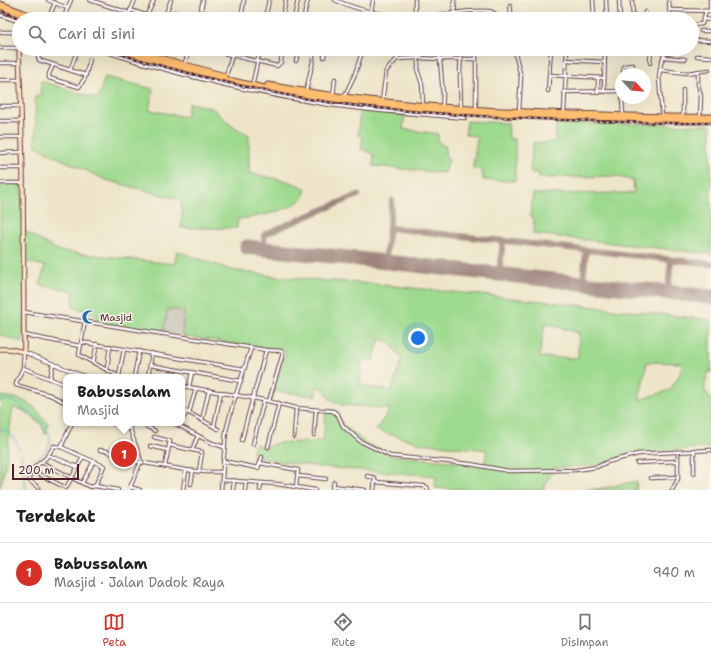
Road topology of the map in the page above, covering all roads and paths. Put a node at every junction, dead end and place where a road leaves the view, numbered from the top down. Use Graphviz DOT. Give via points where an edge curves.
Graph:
graph roads {
  1 [pos="48,0"];
  2 [pos="71,0"];
  3 [pos="91,0"];
  4 [pos="135,0"];
  5 [pos="154,0"];
  6 [pos="171,0"];
  7 [pos="202,0"];
  8 [pos="244,0"];
  9 [pos="269,0"];
  10 [pos="286,0"];
  11 [pos="298,0"];
  12 [pos="308,0"];
  13 [pos="335,0"];
  14 [pos="373,0"];
  15 [pos="415,0"];
  16 [pos="454,0"];
  17 [pos="593,0"];
  18 [pos="606,0"];
  19 [pos="619,0"];
  20 [pos="632,0"];
  21 [pos="669,0"];
  22 [pos="710,0"];
  23 [pos="55,3"];
  24 [pos="0,4"];
  25 [pos="510,6"];
  26 [pos="0,8"];
  27 [pos="67,8"];
  28 [pos="670,10"];
  29 [pos="475,11"];
  30 [pos="706,11"];
  31 [pos="710,11"];
  32 [pos="21,12"];
  33 [pos="51,12"];
  34 [pos="65,12"];
  35 [pos="130,12"];
  36 [pos="149,12"];
  37 [pos="167,12"];
  38 [pos="200,12"];
  39 [pos="242,12"];
  40 [pos="266,12"];
  41 [pos="283,12"];
  42 [pos="295,12"];
  43 [pos="305,12"];
  44 [pos="372,12"];
  45 [pos="415,12"];
  46 [pos="455,12"];
  47 [pos="465,12"];
  48 [pos="492,12"];
  49 [pos="511,12"];
  50 [pos="594,12"];
  51 [pos="607,12"];
  52 [pos="620,12"];
  53 [pos="633,12"];
  54 [pos="0,15"];
  55 [pos="12,15"];
  56 [pos="12,18"];
  57 [pos="703,19"];
  58 [pos="711,20"];
  59 [pos="699,25"];
  60 [pos="701,31"];
  61 [pos="711,31"];
  62 [pos="0,32"];
  63 [pos="12,32"];
  64 [pos="699,40"];
  65 [pos="711,41"];
  66 [pos="0,48"];
  67 [pos="12,49"];
  68 [pos="20,56"];
  69 [pos="38,56"];
  70 [pos="76,56"];
  71 [pos="121,56"];
  72 [pos="140,56"];
  73 [pos="148,56"];
  74 [pos="187,56"];
  75 [pos="233,56"];
  76 [pos="237,56"];
  77 [pos="259,56"];
  78 [pos="281,56"];
  79 [pos="297,56"];
  80 [pos="313,56"];
  81 [pos="361,56"];
  82 [pos="397,56"];
  83 [pos="439,56"];
  84 [pos="461,56"];
  85 [pos="516,56"];
  86 [pos="550,56"];
  87 [pos="566,56"];
  88 [pos="604,56"];
  89 [pos="650,56"];
  90 [pos="697,56"];
  91 [pos="663,57"];
  92 [pos="711,57"];
  93 [pos="418,58"];
  94 [pos="90,59"];
  95 [pos="396,59"];
  96 [pos="440,59"];
  97 [pos="476,59"];
  98 [pos="685,59"];
  99 [pos="460,60"];
  100 [pos="566,60"];
  101 [pos="258,61"];
  102 [pos="296,61"];
  103 [pos="604,62"];
  104 [pos="0,63"];
  105 [pos="20,63"];
  106 [pos="650,63"];
  107 [pos="53,65"];
  108 [pos="174,65"];
  109 [pos="184,65"];
  110 [pos="633,65"];
  111 [pos="624,68"];
  112 [pos="70,70"];
  113 [pos="660,70"];
  114 [pos="709,70"];
  115 [pos="698,71"];
  116 [pos="85,75"];
  117 [pos="549,75"];
  118 [pos="226,76"];
  119 [pos="565,76"];
  120 [pos="598,78"];
  121 [pos="604,78"];
  122 [pos="335,79"];
  123 [pos="0,80"];
  124 [pos="20,80"];
  125 [pos="253,82"];
  126 [pos="267,87"];
  127 [pos="683,90"];
  128 [pos="548,91"];
  129 [pos="306,92"];
  130 [pos="564,92"];
  131 [pos="598,92"];
  132 [pos="604,92"];
  133 [pos="615,92"];
  134 [pos="344,97"];
  135 [pos="334,100"];
  136 [pos="382,102"];
  137 [pos="622,104"];
  138 [pos="396,105"];
  139 [pos="0,106"];
  140 [pos="21,106"];
  141 [pos="423,106"];
  142 [pos="442,108"];
  143 [pos="461,109"];
  144 [pos="476,110"];
  145 [pos="493,112"];
  146 [pos="519,112"];
  147 [pos="564,113"];
  148 [pos="540,114"];
  149 [pos="623,115"];
  150 [pos="590,116"];
  151 [pos="598,116"];
  152 [pos="662,116"];
  153 [pos="700,117"];
  154 [pos="711,117"];
  155 [pos="465,118"];
  156 [pos="680,118"];
  157 [pos="711,120"];
  158 [pos="0,121"];
  159 [pos="21,121"];
  160 [pos="0,137"];
  161 [pos="21,137"];
  162 [pos="22,152"];
  163 [pos="0,153"];
  164 [pos="0,168"];
  165 [pos="22,168"];
  166 [pos="0,183"];
  167 [pos="22,183"];
  168 [pos="24,312"];
  169 [pos="85,321"];
  170 [pos="24,336"];
  171 [pos="81,342"];
  172 [pos="97,344"];
  173 [pos="80,346"];
  174 [pos="110,346"];
  175 [pos="124,348"];
  176 [pos="251,348"];
  177 [pos="2,349"];
  178 [pos="266,350"];
  179 [pos="139,351"];
  180 [pos="24,352"];
  181 [pos="152,353"];
  182 [pos="93,363"];
  183 [pos="53,364"];
  184 [pos="150,365"];
  185 [pos="23,368"];
  186 [pos="244,369"];
  187 [pos="107,370"];
  188 [pos="192,372"];
  189 [pos="78,374"];
  190 [pos="114,374"];
  191 [pos="120,374"];
  192 [pos="135,374"];
  193 [pos="148,374"];
  194 [pos="50,379"];
  195 [pos="241,381"];
  196 [pos="63,384"];
  197 [pos="185,386"];
  198 [pos="189,387"];
  199 [pos="196,388"];
  200 [pos="209,390"];
  201 [pos="221,392"];
  202 [pos="236,394"];
  203 [pos="252,398"];
  204 [pos="264,400"];
  205 [pos="269,401"];
  206 [pos="63,402"];
  207 [pos="279,403"];
  208 [pos="296,408"];
  209 [pos="316,410"];
  210 [pos="185,411"];
  211 [pos="188,413"];
  212 [pos="185,417"];
  213 [pos="202,420"];
  214 [pos="71,426"];
  215 [pos="120,426"];
  216 [pos="129,426"];
  217 [pos="146,426"];
  218 [pos="185,426"];
  219 [pos="214,426"];
  220 [pos="130,429"];
  221 [pos="218,429"];
  222 [pos="155,431"];
  223 [pos="314,434"];
  224 [pos="198,436"];
  225 [pos="154,437"];
  226 [pos="294,437"];
  227 [pos="242,440"];
  228 [pos="253,444"];
  229 [pos="169,445"];
  230 [pos="150,446"];
  231 [pos="61,447"];
  232 [pos="224,447"];
  233 [pos="268,447"];
  234 [pos="100,450"];
  235 [pos="168,450"];
  236 [pos="192,450"];
  237 [pos="694,450"];
  238 [pos="711,450"];
  239 [pos="678,452"];
  240 [pos="48,455"];
  241 [pos="83,457"];
  242 [pos="262,457"];
  243 [pos="94,461"];
  244 [pos="141,461"];
  245 [pos="223,461"];
  246 [pos="678,461"];
  247 [pos="41,462"];
  248 [pos="260,463"];
  249 [pos="637,463"];
  250 [pos="165,466"];
  251 [pos="78,467"];
  252 [pos="31,470"];
  253 [pos="186,470"];
  254 [pos="193,471"];
  255 [pos="199,472"];
  256 [pos="222,472"];
  257 [pos="694,474"];
  258 [pos="298,476"];
  259 [pos="367,476"];
  260 [pos="678,477"];
  261 [pos="72,478"];
  262 [pos="651,478"];
  263 [pos="326,479"];
  264 [pos="222,480"];
  265 [pos="234,480"];
  266 [pos="246,482"];
  267 [pos="374,482"];
  268 [pos="82,484"];
  269 [pos="191,484"];
  270 [pos="261,484"];
  271 [pos="96,486"];
  272 [pos="295,486"];
  273 [pos="39,488"];
  274 [pos="129,489"];
  275 [pos="357,489"];
  276 [pos="118,490"];
  277 [pos="140,490"];
  278 [pos="183,490"];
  279 [pos="221,490"];
  280 [pos="233,490"];
  281 [pos="245,490"];
  282 [pos="260,490"];
  283 [pos="292,490"];
  284 [pos="315,490"];
  285 [pos="332,490"];
  286 [pos="365,490"];
  287 [pos="374,490"];
  288 [pos="428,490"];
  289 [pos="672,490"];
  1 -- 23 [label="street"];
  2 -- 27 [label="street"];
  3 -- 35 [label="street"];
  4 -- 35 [label="street"];
  5 -- 36 [label="street"];
  6 -- 37 [label="street"];
  7 -- 38 [label="street"];
  8 -- 39 [label="street"];
  9 -- 40 [label="street"];
  10 -- 41 [label="street"];
  11 -- 42 [label="street"];
  12 -- 43 [label="street"];
  13 -- 44 [label="street"];
  14 -- 44 [label="street"];
  15 -- 45 [label="street"];
  16 -- 46 [label="street"];
  17 -- 50 [label="street"];
  18 -- 51 [label="street"];
  19 -- 52 [label="street"];
  20 -- 53 [label="street"];
  21 -- 28 [label="street"];
  22 -- 31 [label="street"];
  23 -- 27 [label="street"];
  23 -- 33 [label="street"];
  24 -- 32 [label="highway"];
  25 -- 49 [label="street"];
  26 -- 55 [label="highway"];
  27 -- 34 [label="street"];
  28 -- 30 [label="street"];
  29 -- 47 [label="street"];
  29 -- 48 [label="street"];
  30 -- 31 [label="street"];
  30 -- 57 [label="street"];
  54 -- 56 [label="street"];
  57 -- 58 [label="street"];
  57 -- 59 [label="street"];
  60 -- 61 [label="street"];
  62 -- 63 [label="street"];
  64 -- 65 [label="street"];
  66 -- 67 [label="street"];
  68 -- 105 [label="street"];
  69 -- 107 [label="street" via="39,59"];
  70 -- 112 [label="street"];
  71 -- 135 [label="street" via="188,76 266,93"];
  72 -- 108 [label="highway"];
  73 -- 108 [label="highway"];
  74 -- 109 [label="street"];
  75 -- 118 [label="street"];
  76 -- 101 [label="street"];
  77 -- 101 [label="street"];
  78 -- 101 [label="street" via="279,65"];
  79 -- 102 [label="street"];
  80 -- 129 [label="street"];
  81 -- 134 [label="street"];
  82 -- 95 [label="street"];
  83 -- 96 [label="street"];
  84 -- 99 [label="street"];
  85 -- 146 [label="street" via="521,77"];
  86 -- 117 [label="street"];
  87 -- 100 [label="street"];
  88 -- 103 [label="street"];
  89 -- 106 [label="street"];
  90 -- 92 [label="street"];
  91 -- 98 [label="street"];
  91 -- 113 [label="street"];
  93 -- 95 [label="street"];
  93 -- 96 [label="street"];
  93 -- 141 [label="street"];
  94 -- 116 [label="street"];
  95 -- 136 [label="street" via="386,71"];
  96 -- 99 [label="street"];
  96 -- 142 [label="street"];
  97 -- 99 [label="street"];
  97 -- 144 [label="street"];
  99 -- 143 [label="street"];
  100 -- 103 [label="street"];
  100 -- 119 [label="street"];
  101 -- 125 [label="street"];
  103 -- 121 [label="street"];
  104 -- 105 [label="street"];
  105 -- 124 [label="street"];
  107 -- 112 [label="street"];
  107 -- 116 [label="street" via="48,74 51,79 79,87"];
  108 -- 109 [label="highway"];
  108 -- 126 [label="highway" via="208,76"];
  109 -- 118 [label="highway"];
  110 -- 111 [label="street"];
  112 -- 116 [label="street"];
  113 -- 115 [label="street" via="687,73"];
  113 -- 152 [label="street"];
  114 -- 115 [label="street"];
  115 -- 153 [label="street"];
  117 -- 119 [label="street"];
  117 -- 128 [label="street"];
  118 -- 125 [label="highway"];
  119 -- 120 [label="street"];
  119 -- 130 [label="street"];
  120 -- 121 [label="street"];
  120 -- 131 [label="street"];
  121 -- 132 [label="street"];
  122 -- 135 [label="street"];
  123 -- 124 [label="street"];
  124 -- 140 [label="street"];
  125 -- 126 [label="highway"];
  126 -- 129 [label="highway"];
  126 -- 135 [label="highway"];
  127 -- 156 [label="street"];
  129 -- 135 [label="highway"];
  130 -- 131 [label="street"];
  130 -- 147 [label="street"];
  131 -- 132 [label="street"];
  132 -- 133 [label="street"];
  134 -- 135 [label="highway"];
  134 -- 136 [label="highway"];
  135 -- 138 [label="highway"];
  135 -- 155 [label="street"];
  136 -- 138 [label="highway"];
  137 -- 149 [label="street"];
  138 -- 141 [label="highway"];
  138 -- 145 [label="highway" via="469,113"];
  139 -- 140 [label="street"];
  140 -- 159 [label="street"];
  141 -- 142 [label="highway"];
  142 -- 143 [label="highway"];
  143 -- 144 [label="highway"];
  144 -- 145 [label="highway"];
  145 -- 146 [label="highway"];
  145 -- 148 [label="highway"];
  146 -- 148 [label="highway"];
  147 -- 148 [label="highway"];
  147 -- 150 [label="highway"];
  148 -- 150 [label="highway"];
  149 -- 151 [label="highway"];
  149 -- 152 [label="highway"];
  150 -- 151 [label="highway"];
  151 -- 156 [label="highway"];
  152 -- 156 [label="highway"];
  153 -- 154 [label="highway"];
  153 -- 156 [label="highway"];
  156 -- 157 [label="highway"];
  158 -- 159 [label="street"];
  159 -- 161 [label="street"];
  160 -- 161 [label="street"];
  161 -- 162 [label="street"];
  162 -- 163 [label="street"];
  162 -- 165 [label="street"];
  164 -- 165 [label="street"];
  165 -- 167 [label="street"];
  166 -- 167 [label="street"];
  167 -- 168 [label="street"];
  168 -- 169 [label="street"];
  168 -- 170 [label="street"];
  169 -- 171 [label="street"];
  169 -- 176 [label="street"];
  170 -- 173 [label="street"];
  170 -- 180 [label="street"];
  171 -- 172 [label="street"];
  171 -- 173 [label="street"];
  172 -- 174 [label="street"];
  172 -- 182 [label="street"];
  173 -- 182 [label="street" via="80,357"];
  174 -- 175 [label="street"];
  174 -- 187 [label="street"];
  175 -- 179 [label="street"];
  175 -- 191 [label="street"];
  176 -- 178 [label="street"];
  176 -- 186 [label="street"];
  177 -- 180 [label="street"];
  178 -- 203 [label="street"];
  178 -- 205 [label="street" via="283,353"];
  179 -- 181 [label="street"];
  179 -- 192 [label="street"];
  180 -- 183 [label="street"];
  180 -- 185 [label="street"];
  181 -- 184 [label="street"];
  181 -- 186 [label="street"];
  182 -- 187 [label="street"];
  183 -- 189 [label="street"];
  183 -- 194 [label="street"];
  184 -- 188 [label="street"];
  184 -- 193 [label="street"];
  185 -- 194 [label="street"];
  185 -- 206 [label="street" via="16,385"];
  186 -- 195 [label="street"];
  187 -- 190 [label="street"];
  188 -- 195 [label="street"];
  188 -- 198 [label="street"];
  194 -- 196 [label="street"];
  195 -- 202 [label="street"];
  197 -- 198 [label="street"];
  198 -- 199 [label="street"];
  199 -- 200 [label="street"];
  199 -- 211 [label="street"];
  200 -- 201 [label="street"];
  200 -- 213 [label="street"];
  201 -- 202 [label="street"];
  201 -- 219 [label="street"];
  202 -- 203 [label="street"];
  202 -- 232 [label="street"];
  203 -- 204 [label="street"];
  203 -- 227 [label="street"];
  204 -- 205 [label="street"];
  204 -- 228 [label="street"];
  205 -- 207 [label="street"];
  207 -- 208 [label="street"];
  207 -- 233 [label="street"];
  208 -- 209 [label="street"];
  208 -- 226 [label="street"];
  209 -- 223 [label="street"];
  209 -- 239 [label="street" via="336,413 342,425 356,438 388,455 512,471 576,470 597,467 638,454"];
  210 -- 211 [label="street"];
  211 -- 212 [label="street"];
  211 -- 213 [label="street"];
  213 -- 219 [label="street"];
  214 -- 231 [label="street"];
  215 -- 220 [label="street"];
  216 -- 220 [label="street"];
  217 -- 222 [label="street"];
  218 -- 224 [label="street"];
  219 -- 221 [label="street"];
  220 -- 244 [label="street"];
  224 -- 232 [label="street"];
  224 -- 236 [label="street"];
  225 -- 229 [label="street" via="169,441"];
  229 -- 235 [label="street"];
  229 -- 236 [label="street"];
  230 -- 235 [label="street"];
  231 -- 240 [label="street" via="54,445"];
  231 -- 241 [label="street"];
  232 -- 245 [label="street"];
  234 -- 244 [label="street" via="127,460"];
  235 -- 250 [label="street"];
  236 -- 255 [label="street" via="202,452"];
  237 -- 238 [label="street"];
  237 -- 239 [label="street"];
  237 -- 257 [label="street"];
  239 -- 246 [label="street"];
  240 -- 247 [label="street"];
  240 -- 251 [label="street"];
  241 -- 243 [label="street"];
  241 -- 251 [label="street"];
  242 -- 248 [label="street"];
  243 -- 268 [label="street"];
  243 -- 271 [label="street" via="104,466"];
  244 -- 250 [label="street"];
  244 -- 274 [label="street"];
  245 -- 248 [label="street" via="258,468"];
  245 -- 256 [label="street"];
  246 -- 249 [label="street"];
  246 -- 260 [label="street"];
  247 -- 252 [label="street"];
  247 -- 261 [label="street"];
  248 -- 258 [label="street" via="298,470"];
  250 -- 253 [label="street"];
  251 -- 261 [label="street"];
  252 -- 261 [label="street" via="66,488"];
  252 -- 273 [label="street" via="30,481"];
  253 -- 254 [label="street"];
  253 -- 278 [label="street"];
  254 -- 255 [label="street"];
  254 -- 269 [label="street"];
  255 -- 256 [label="street"];
  256 -- 264 [label="street"];
  258 -- 263 [label="street"];
  258 -- 272 [label="street"];
  259 -- 267 [label="street" via="374,477"];
  260 -- 262 [label="street"];
  260 -- 289 [label="street"];
  261 -- 268 [label="street"];
  264 -- 265 [label="street"];
  264 -- 279 [label="street"];
  265 -- 266 [label="street"];
  265 -- 280 [label="street"];
  266 -- 270 [label="street"];
  266 -- 281 [label="street"];
  267 -- 287 [label="street"];
  267 -- 288 [label="street" via="427,486"];
  268 -- 271 [label="street"];
  270 -- 272 [label="street"];
  270 -- 282 [label="street"];
  271 -- 276 [label="street"];
  272 -- 283 [label="street"];
  272 -- 284 [label="street"];
  274 -- 277 [label="street"];
  275 -- 285 [label="street" via="333,484"];
  275 -- 286 [label="street"];
}
